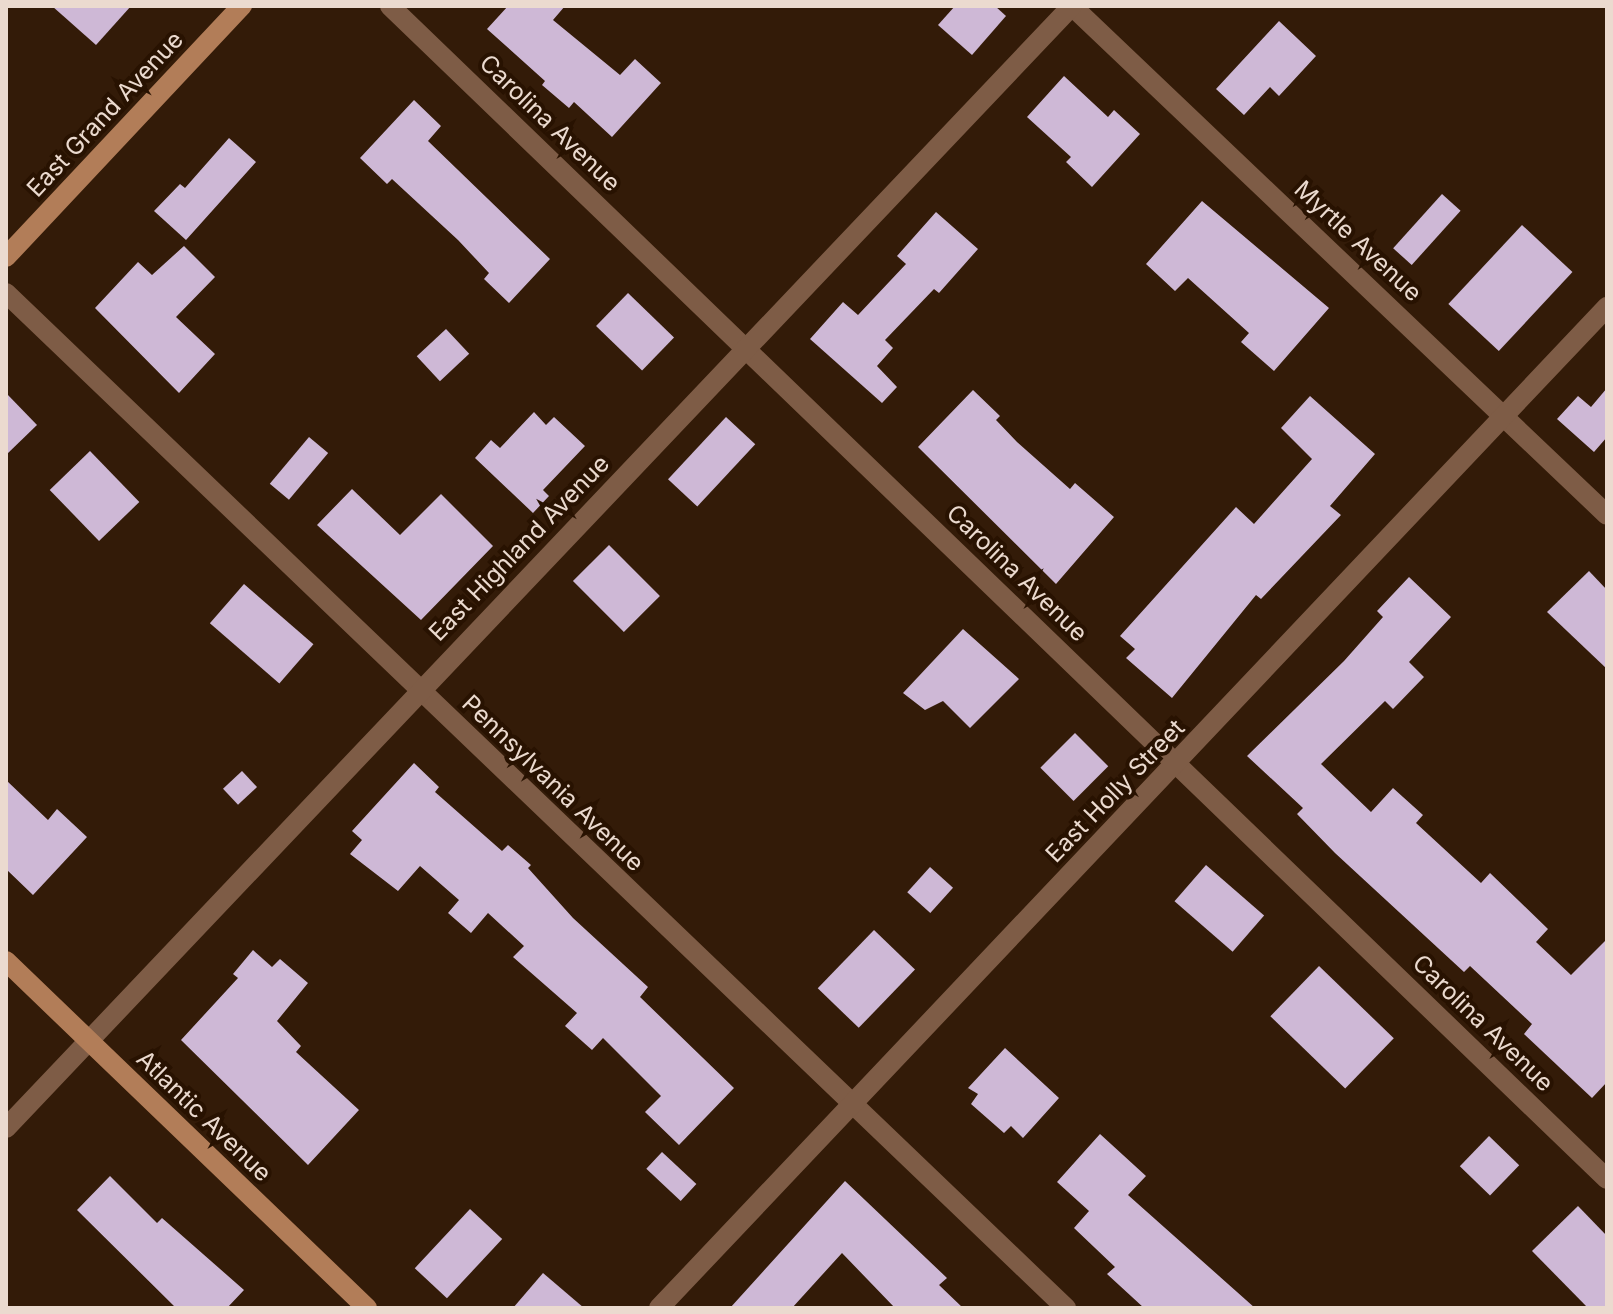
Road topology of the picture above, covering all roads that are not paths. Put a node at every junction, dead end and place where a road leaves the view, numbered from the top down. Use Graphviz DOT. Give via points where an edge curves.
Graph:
graph roads {
  1 [pos="242,6"];
  2 [pos="390,6"];
  3 [pos="1072,6"];
  4 [pos="6,257"];
  5 [pos="6,293"];
  6 [pos="1607,307"];
  7 [pos="746,346"];
  8 [pos="1504,415"];
  9 [pos="1607,515"];
  10 [pos="419,691"];
  11 [pos="1177,764"];
  12 [pos="6,961"];
  13 [pos="89,1041"];
  14 [pos="851,1103"];
  15 [pos="6,1128"];
  16 [pos="1607,1179"];
  17 [pos="367,1308"];
  18 [pos="659,1308"];
  19 [pos="1066,1308"];
  1 -- 4 [label="main road, East Grand Avenue"];
  2 -- 7 [label="street, Carolina Avenue"];
  3 -- 7 [label="street, East Highland Avenue"];
  3 -- 8 [label="street, Myrtle Avenue"];
  5 -- 10 [label="street, Pennsylvania Avenue"];
  6 -- 8 [label="street, East Holly Street"];
  7 -- 10 [label="street, East Highland Avenue"];
  7 -- 11 [label="street, Carolina Avenue"];
  8 -- 9 [label="street, Myrtle Avenue"];
  8 -- 11 [label="street, East Holly Street"];
  10 -- 13 [label="street, East Highland Avenue"];
  10 -- 14 [label="street, Pennsylvania Avenue"];
  11 -- 14 [label="street, East Holly Street"];
  11 -- 16 [label="street, Carolina Avenue"];
  12 -- 13 [label="main road, Atlantic Avenue"];
  13 -- 15 [label="street, East Highland Avenue"];
  13 -- 17 [label="main road, Atlantic Avenue"];
  14 -- 18 [label="street, East Holly Street"];
  14 -- 19 [label="street, Pennsylvania Avenue"];
}
